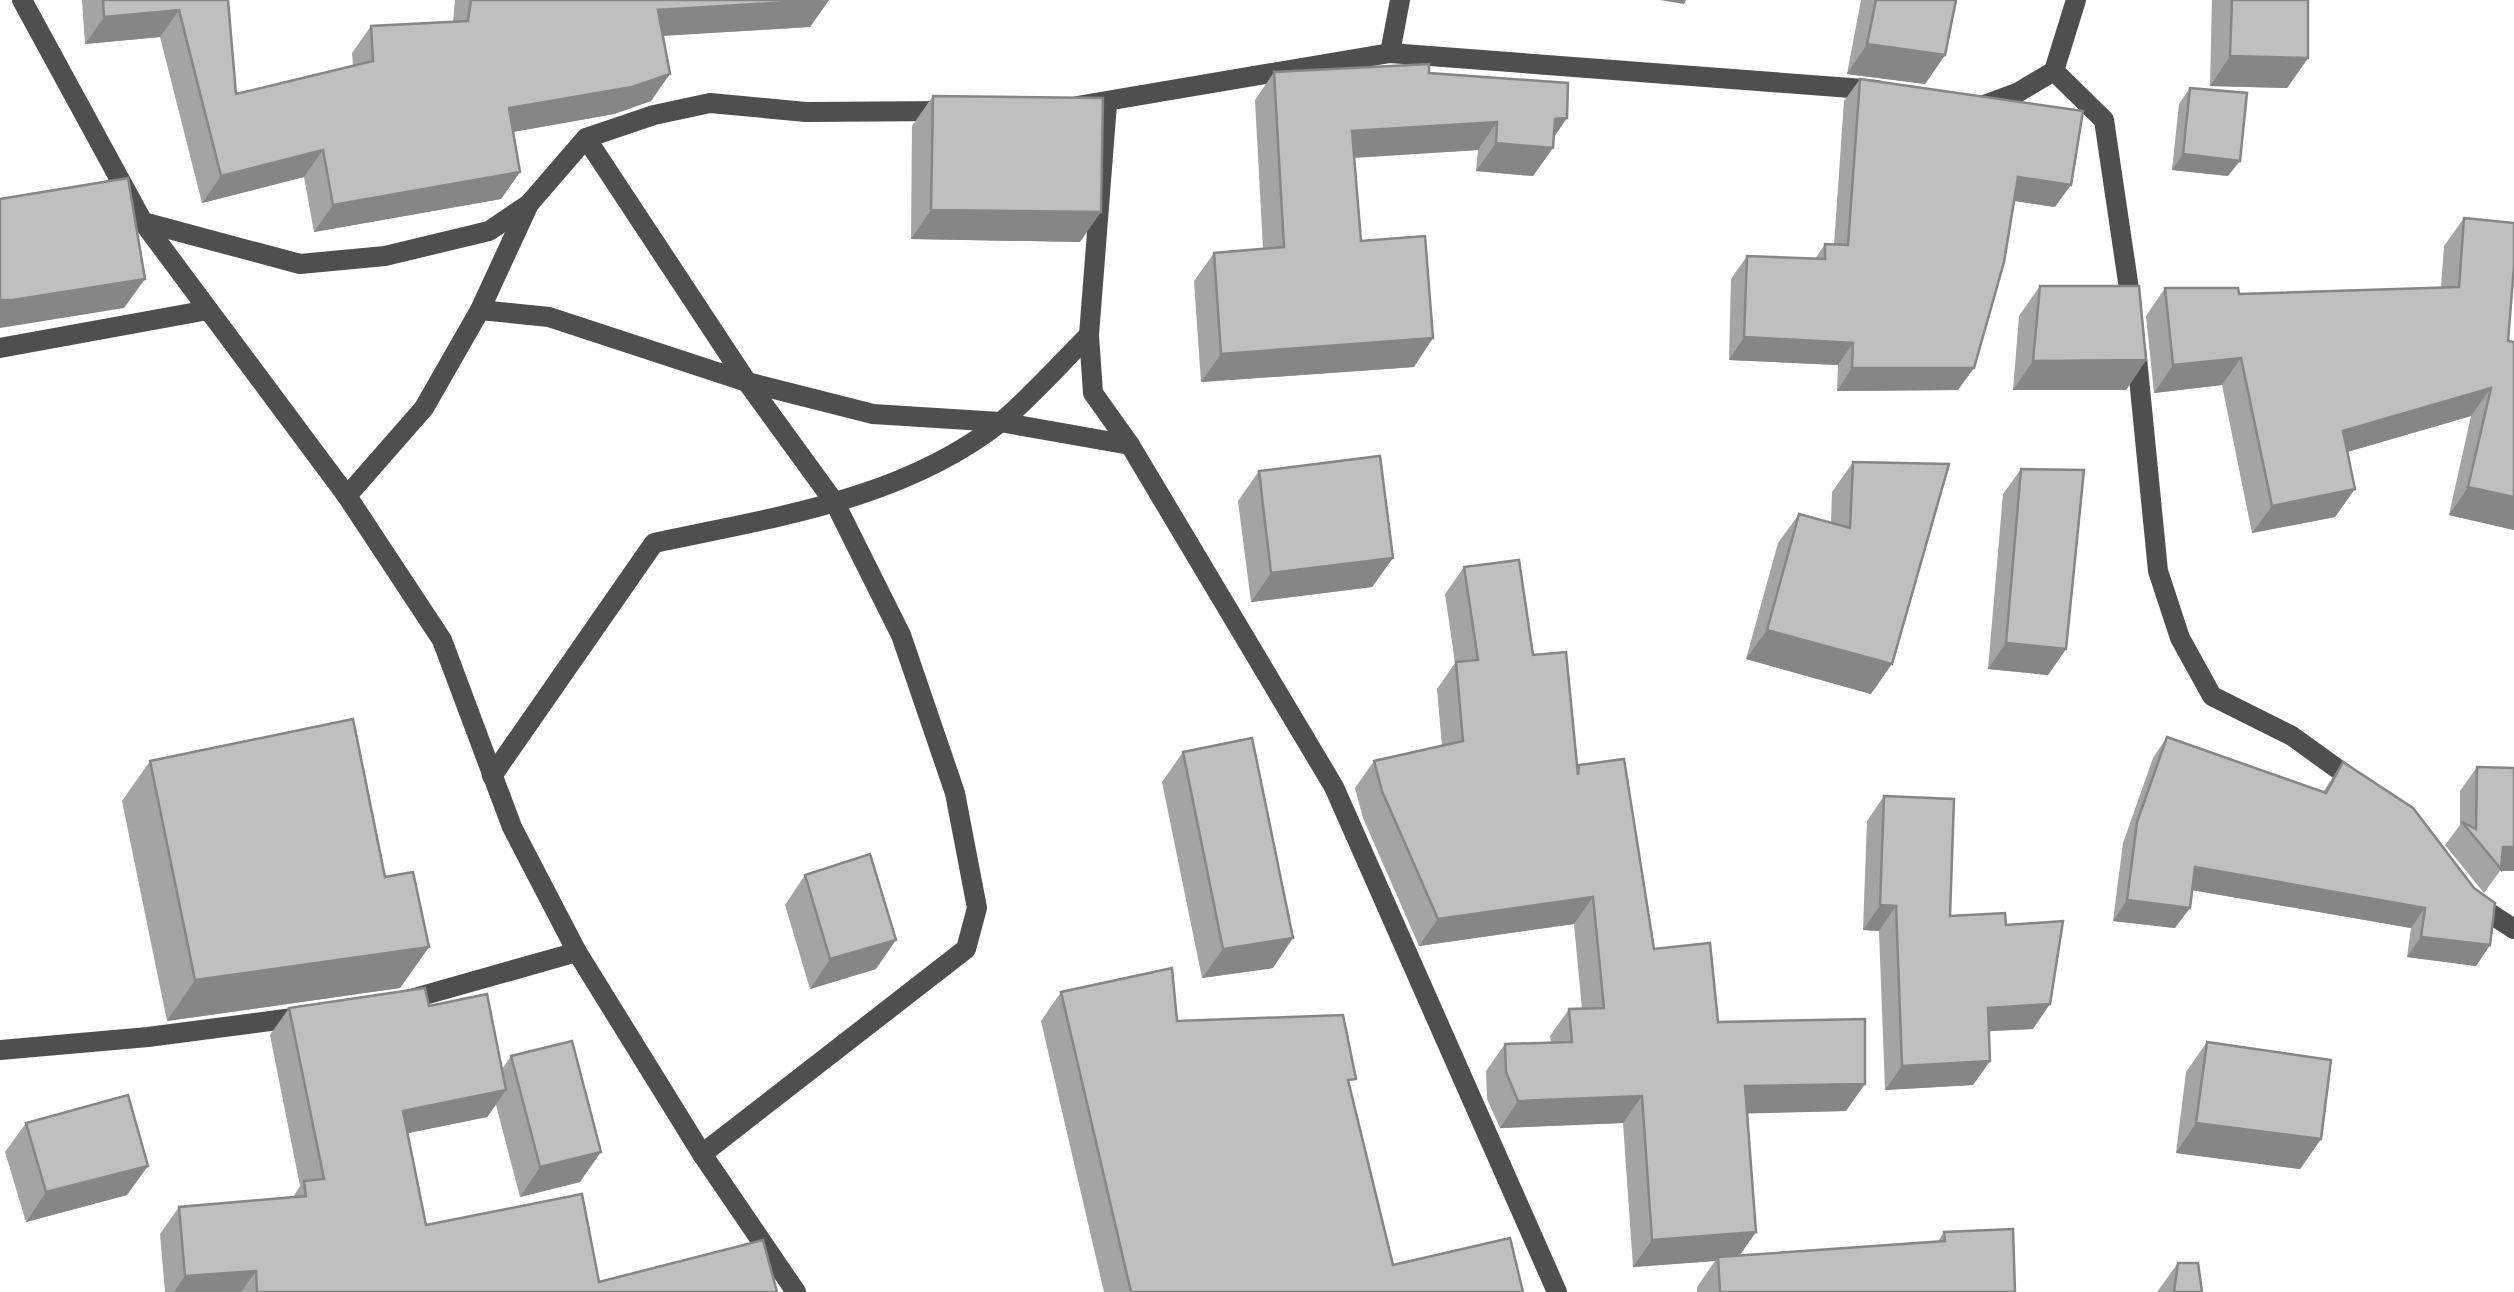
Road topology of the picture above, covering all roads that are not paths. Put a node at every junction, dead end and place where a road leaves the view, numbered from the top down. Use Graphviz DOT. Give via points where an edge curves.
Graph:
graph roads {
  1 [pos="22,0"];
  2 [pos="1400,0"];
  3 [pos="2076,0"];
  4 [pos="1390,53"];
  5 [pos="2054,71"];
  6 [pos="1904,95"];
  7 [pos="1107,104"];
  8 [pos="1963,104"];
  9 [pos="1053,107"];
  10 [pos="962,111"];
  11 [pos="586,138"];
  12 [pos="529,204"];
  13 [pos="143,222"];
  14 [pos="208,310"];
  15 [pos="480,310"];
  16 [pos="1089,336"];
  17 [pos="3,350"];
  18 [pos="746,382"];
  19 [pos="1000,422"];
  20 [pos="1130,445"];
  21 [pos="347,496"];
  22 [pos="835,503"];
  23 [pos="492,776"];
  24 [pos="2379,799"];
  25 [pos="2460,886"];
  26 [pos="2514,929"];
  27 [pos="576,952"];
  28 [pos="383,1006"];
  29 [pos="330,1013"];
  30 [pos="0,1050"];
  31 [pos="702,1154"];
  32 [pos="796,1292"];
  33 [pos="1557,1292"];
  1 -- 13 [label="street"];
  2 -- 4 [label="street"];
  3 -- 5 [label="street"];
  4 -- 6 [label="street"];
  4 -- 7 [label="street"];
  5 -- 8 [label="street" via="1982,107"];
  5 -- 24 [label="street" via="2104,120 2127,266 2158,571 2180,638 2212,696 2292,736"];
  7 -- 9 [label="street"];
  7 -- 16 [label="street"];
  10 -- 11 [label="street" via="806,112 710,103"];
  11 -- 12 [label="street"];
  11 -- 18 [label="street"];
  12 -- 13 [label="street" via="488,231 384,256 300,264"];
  12 -- 15 [label="street"];
  13 -- 14 [label="street"];
  14 -- 17 [label="street"];
  14 -- 21 [label="street"];
  15 -- 18 [label="street" via="548,317"];
  15 -- 21 [label="street" via="424,408"];
  16 -- 19 [label="street"];
  16 -- 20 [label="street" via="1093,393"];
  18 -- 19 [label="street" via="873,414"];
  18 -- 22 [label="street"];
  19 -- 20 [label="street"];
  19 -- 22 [label="street" via="903,481"];
  20 -- 33 [label="street" via="1334,787"];
  21 -- 23 [label="street" via="442,640"];
  22 -- 23 [label="street" via="654,543"];
  22 -- 31 [label="street" via="901,635 955,794 977,908 966,949"];
  23 -- 27 [label="street"];
  25 -- 26 [label="street"];
  27 -- 28 [label="street"];
  27 -- 31 [label="street"];
  29 -- 30 [label="street"];
  31 -- 32 [label="street"];
}
